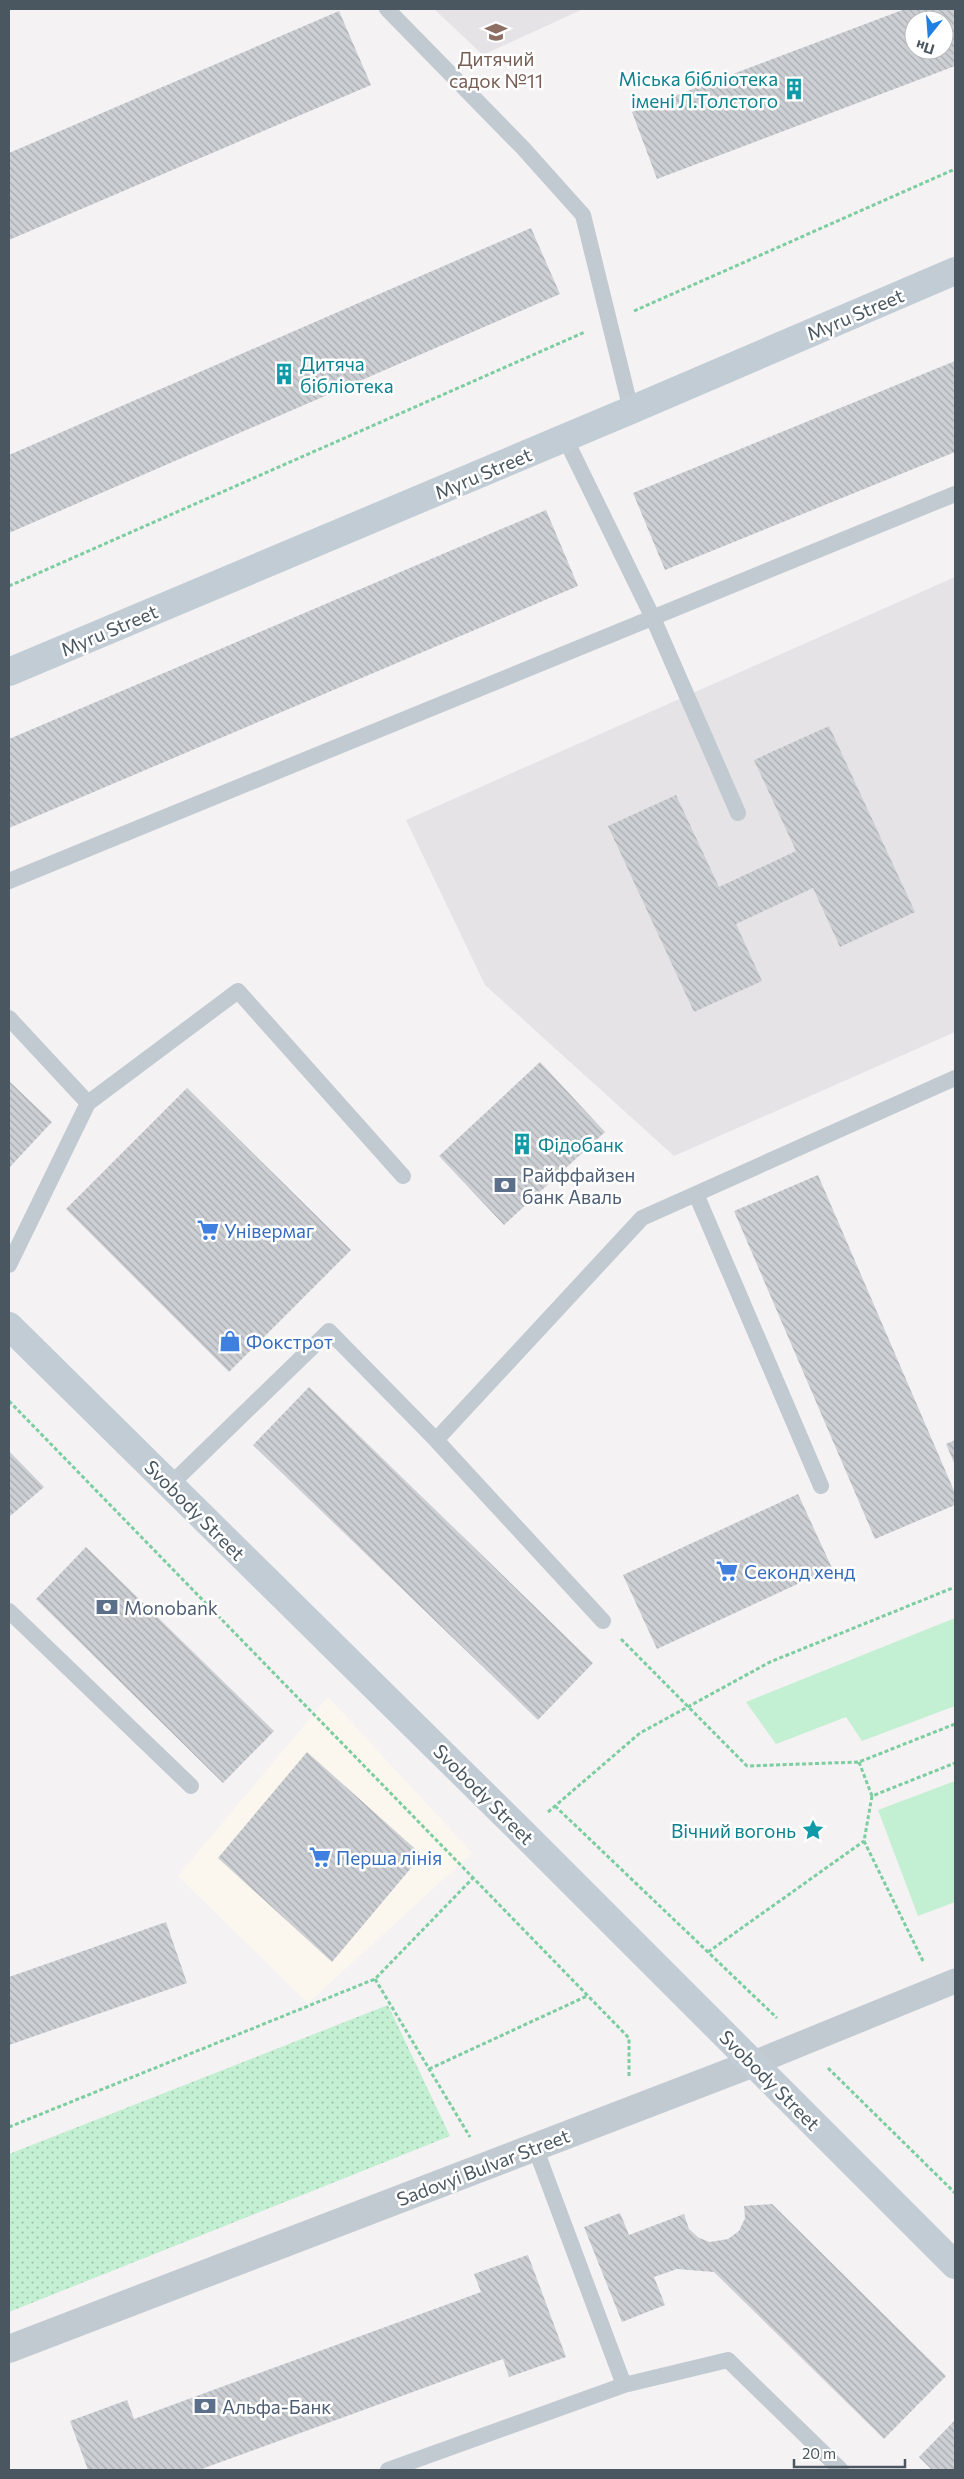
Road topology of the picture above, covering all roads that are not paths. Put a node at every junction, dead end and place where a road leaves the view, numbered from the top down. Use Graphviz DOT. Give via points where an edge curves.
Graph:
graph roads {
  1 [pos="387,9"];
  2 [pos="955,271"];
  3 [pos="631,410"];
  4 [pos="565,438"];
  5 [pos="955,494"];
  6 [pos="654,618"];
  7 [pos="9,672"];
  8 [pos="738,814"];
  9 [pos="9,881"];
  10 [pos="9,1018"];
  11 [pos="955,1078"];
  12 [pos="88,1104"];
  13 [pos="403,1176"];
  14 [pos="696,1194"];
  15 [pos="9,1266"];
  16 [pos="9,1326"];
  17 [pos="436,1440"];
  18 [pos="170,1485"];
  19 [pos="821,1486"];
  20 [pos="9,1611"];
  21 [pos="603,1620"];
  22 [pos="191,1786"];
  23 [pos="946,1985"];
  24 [pos="754,2063"];
  25 [pos="535,2147"];
  26 [pos="955,2266"];
  27 [pos="9,2349"];
  28 [pos="624,2385"];
  29 [pos="388,2470"];
  30 [pos="841,2470"];
  1 -- 3 [label="lane" via="523,148 583,215"];
  2 -- 3 [label="main road, Myru Street"];
  3 -- 4 [label="main road, Myru Street"];
  4 -- 6 [label="lane"];
  4 -- 7 [label="main road, Myru Street"];
  5 -- 6 [label="lane"];
  6 -- 8 [label="lane"];
  6 -- 9 [label="lane"];
  10 -- 12 [label="lane"];
  11 -- 14 [label="lane"];
  12 -- 13 [label="lane" via="238,991"];
  12 -- 15 [label="lane"];
  14 -- 17 [label="lane" via="642,1218"];
  14 -- 19 [label="lane"];
  16 -- 18 [label="main road, Svobody Street"];
  17 -- 18 [label="lane" via="329,1330"];
  17 -- 21 [label="lane"];
  18 -- 24 [label="main road, Svobody Street"];
  20 -- 22 [label="lane"];
  23 -- 24 [label="street, Sadovyi Bulvar Street"];
  24 -- 25 [label="street, Sadovyi Bulvar Street"];
  24 -- 26 [label="main road, Svobody Street"];
  25 -- 27 [label="street, Sadovyi Bulvar Street"];
  25 -- 28 [label="lane"];
  28 -- 29 [label="lane"];
  28 -- 30 [label="lane" via="728,2360"];
}
